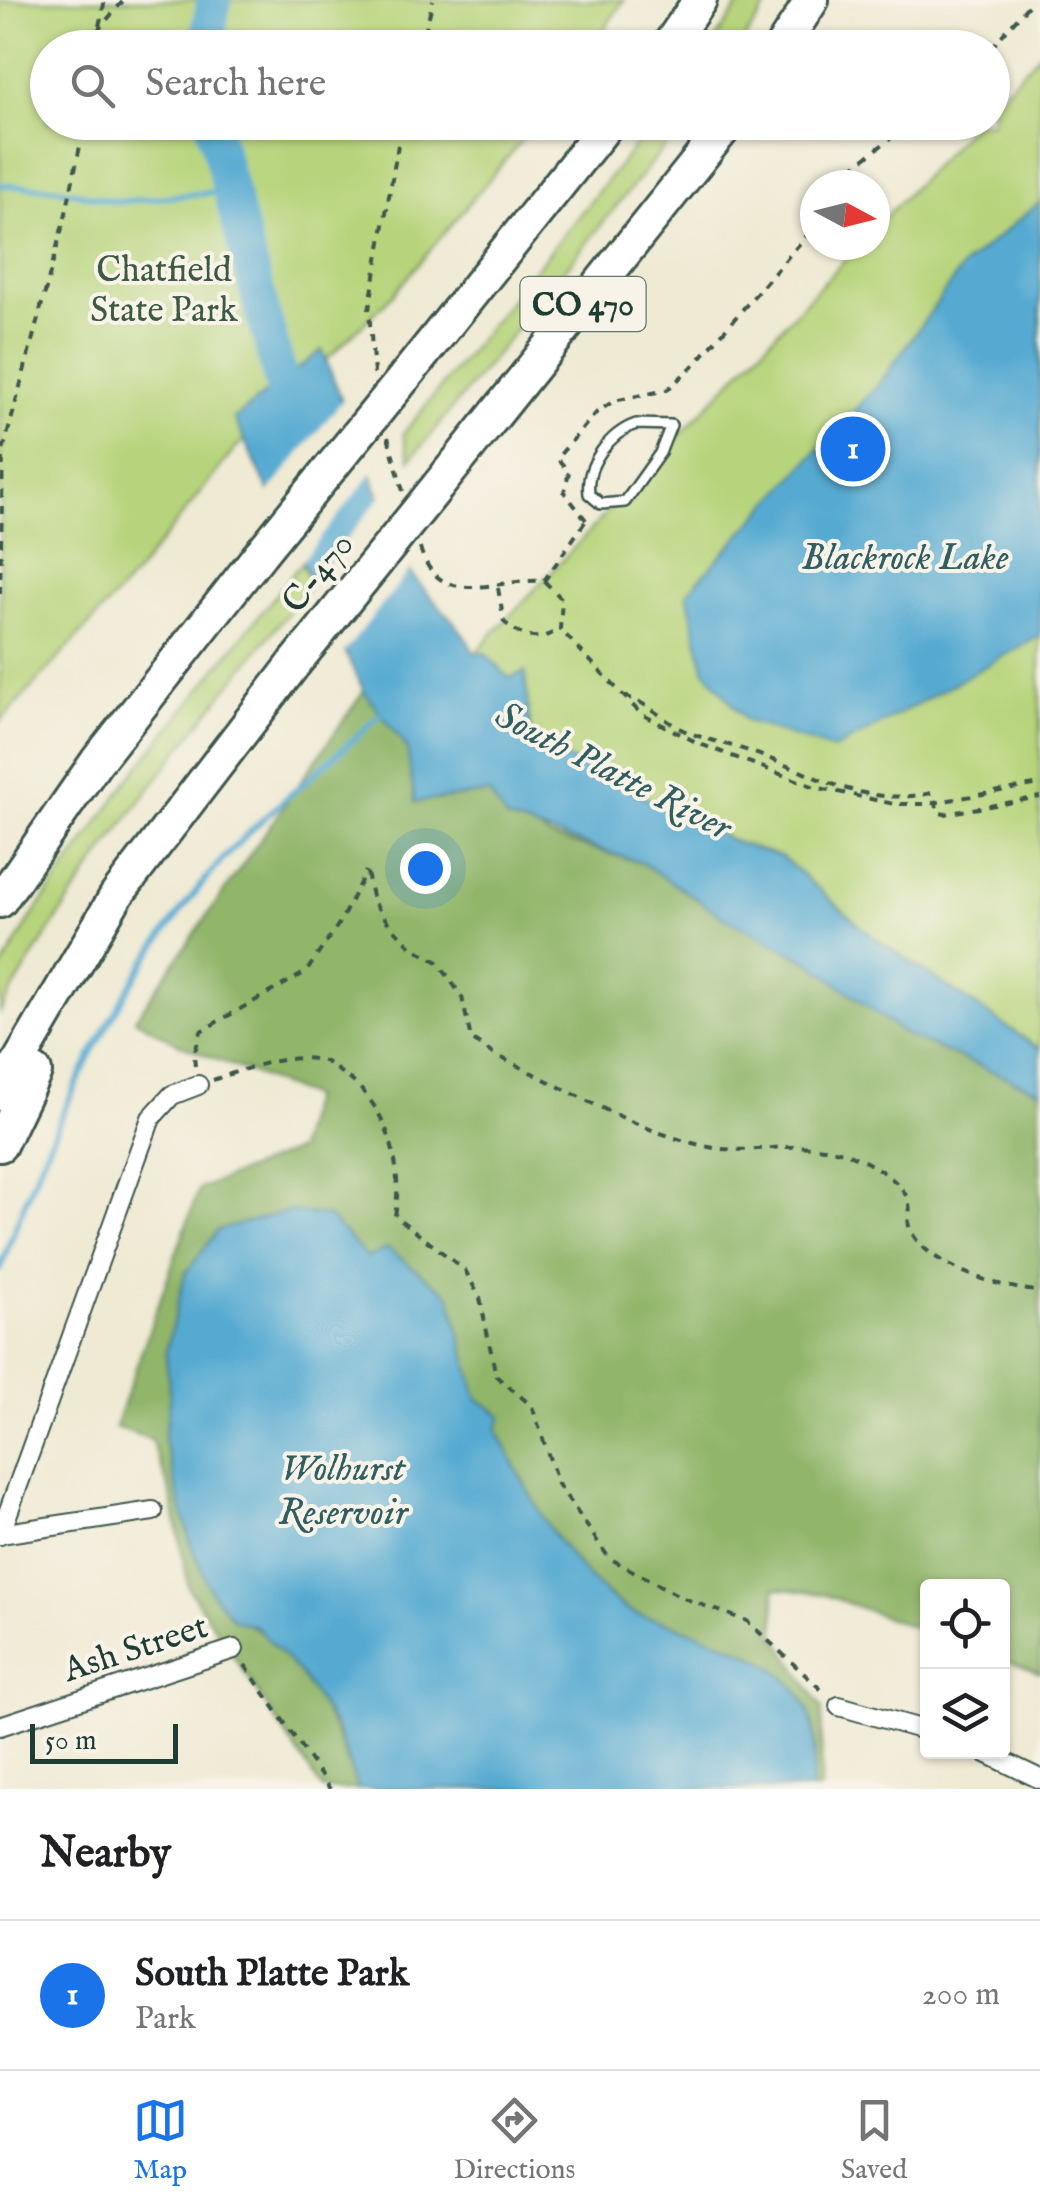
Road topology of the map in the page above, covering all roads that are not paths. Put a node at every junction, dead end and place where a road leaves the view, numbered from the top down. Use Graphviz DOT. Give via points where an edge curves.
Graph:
graph roads {
  1 [pos="700,0"];
  2 [pos="812,0"];
  3 [pos="679,30"];
  4 [pos="793,30"];
  5 [pos="595,140"];
  6 [pos="714,140"];
  7 [pos="671,425"];
  8 [pos="236,736"];
  9 [pos="0,901"];
  10 [pos="198,1084"];
  11 [pos="0,1094"];
  12 [pos="0,1145"];
  13 [pos="153,1511"];
  14 [pos="0,1534"];
  15 [pos="234,1649"];
  16 [pos="839,1706"];
  17 [pos="0,1726"];
  18 [pos="920,1729"];
  19 [pos="999,1759"];
  20 [pos="1040,1779"];
  1 -- 3 [label="highway"];
  2 -- 4 [label="highway"];
  5 -- 9 [label="highway, C-470 / CO 470, bridge" via="96,761"];
  6 -- 8 [label="highway, C-470 / CO 470, bridge"];
  7 -- 7 [label="lane" via="622,429 591,467 589,494 600,504 625,502"];
  8 -- 11 [label="highway, C-470 / CO 470" via="116,896"];
  8 -- 12 [label="highway" via="224,778 94,964"];
  10 -- 14 [label="street" via="172,1096 151,1118"];
  13 -- 14 [label="street"];
  15 -- 17 [label="street, Ash Street"];
  16 -- 18 [label="street"];
  19 -- 20 [label="street"];
}
